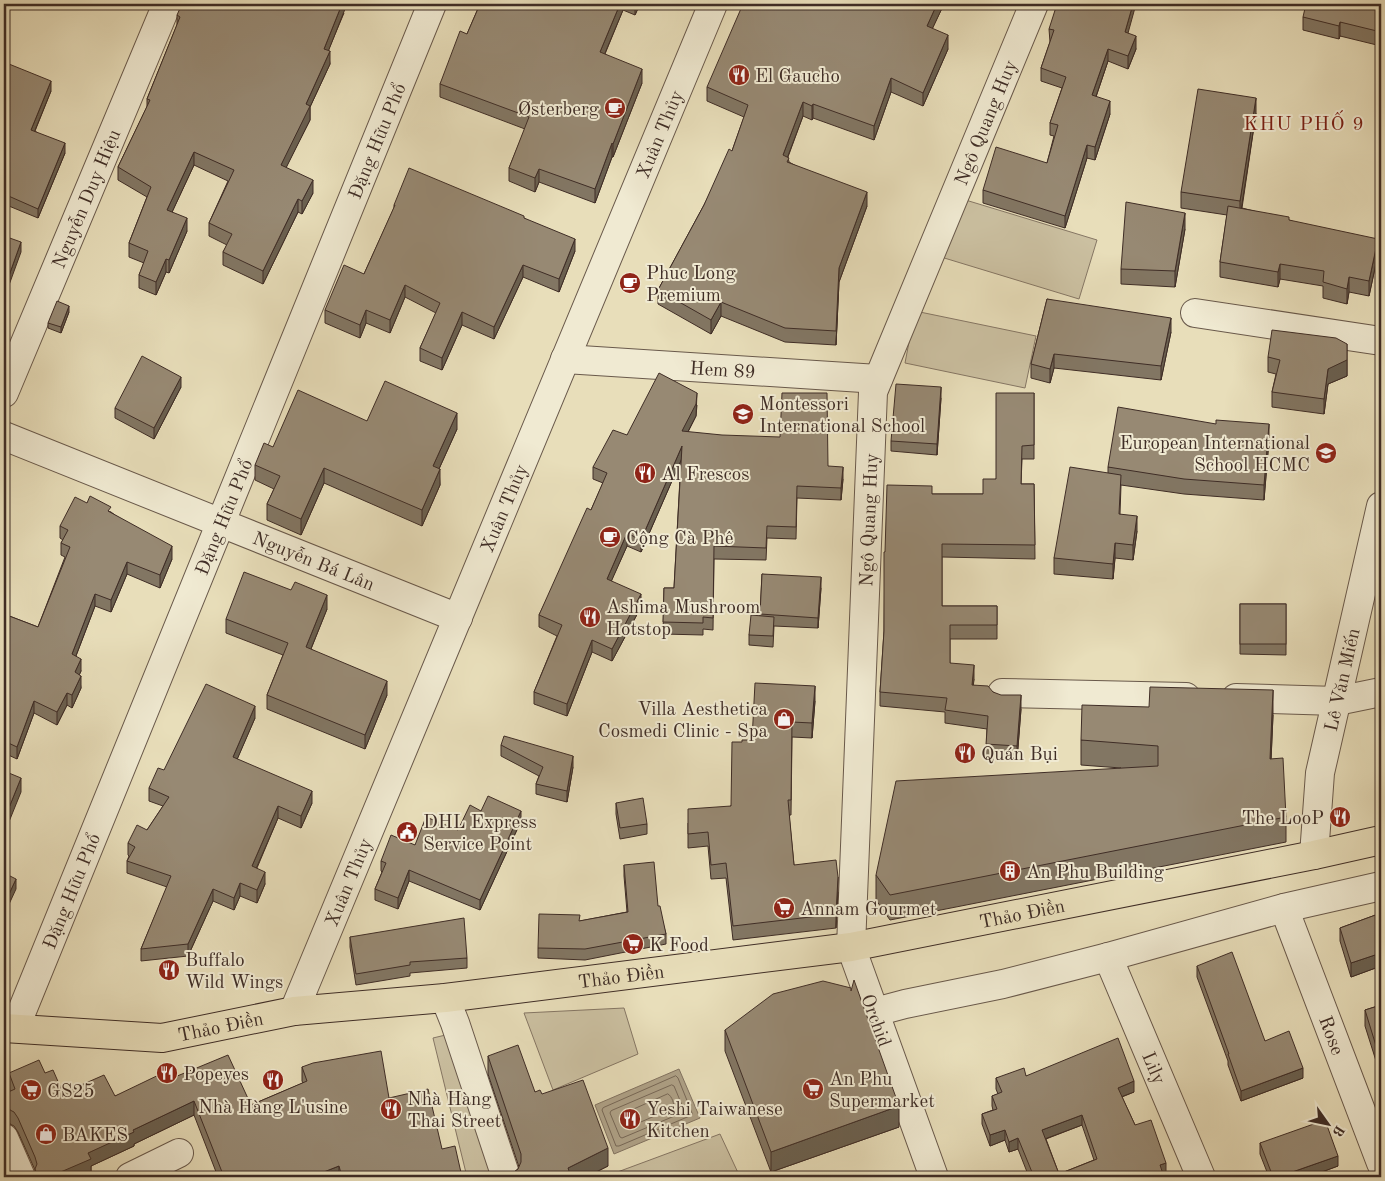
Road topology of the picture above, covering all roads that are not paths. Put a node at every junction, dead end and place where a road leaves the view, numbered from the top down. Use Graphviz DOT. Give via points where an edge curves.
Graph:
graph roads {
  1 [pos="167,4"];
  2 [pos="432,4"];
  3 [pos="713,4"];
  4 [pos="1034,4"];
  5 [pos="1195,313"];
  6 [pos="1381,341"];
  7 [pos="565,359"];
  8 [pos="878,379"];
  9 [pos="4,393"];
  10 [pos="4,436"];
  11 [pos="1381,506"];
  12 [pos="221,523"];
  13 [pos="458,618"];
  14 [pos="1002,692"];
  15 [pos="1381,692"];
  16 [pos="1337,701"];
  17 [pos="1381,840"];
  18 [pos="1314,855"];
  19 [pos="1381,886"];
  20 [pos="1284,908"];
  21 [pos="851,947"];
  22 [pos="1108,957"];
  23 [pos="445,998"];
  24 [pos="294,1011"];
  25 [pos="875,1012"];
  26 [pos="10,1028"];
  27 [pos="4,1138"];
  28 [pos="179,1153"];
  29 [pos="1381,1163"];
  30 [pos="926,1175"];
  31 [pos="21,1177"];
  32 [pos="130,1177"];
  33 [pos="506,1177"];
  34 [pos="1201,1177"];
  1 -- 9 [label="street, Nguyễn Duy Hiệu"];
  2 -- 12 [label="street, Đặng Hữu Phổ"];
  3 -- 7 [label="street, Xuân Thủy"];
  4 -- 8 [label="street, Ngô Quang Huy"];
  5 -- 6 [label="street"];
  7 -- 8 [label="street, Hem 89"];
  7 -- 13 [label="street, Xuân Thủy"];
  8 -- 21 [label="street, Ngô Quang Huy" via="873,392"];
  10 -- 12 [label="street, Nguyễn Bá Lân"];
  11 -- 16 [label="street, Lê Văn Miến"];
  12 -- 13 [label="street, Nguyễn Bá Lân"];
  12 -- 26 [label="street, Đặng Hữu Phổ"];
  13 -- 24 [label="street, Xuân Thủy"];
  14 -- 16 [label="street"];
  15 -- 16 [label="street"];
  16 -- 18 [label="street, Lê Văn Miến" via="1320,772"];
  17 -- 18 [label="main road, Thảo Điền"];
  18 -- 21 [label="main road, Thảo Điền"];
  19 -- 20 [label="street"];
  20 -- 22 [label="street"];
  20 -- 29 [label="street, Rose"];
  21 -- 23 [label="main road, Thảo Điền"];
  21 -- 25 [label="street, Orchid"];
  22 -- 25 [label="street"];
  22 -- 34 [label="street, Lily"];
  23 -- 24 [label="main road, Thảo Điền"];
  23 -- 33 [label="street"];
  24 -- 26 [label="main road, Thảo Điền" via="162,1038"];
  25 -- 30 [label="street, Orchid"];
  27 -- 31 [label="street"];
  28 -- 32 [label="street"];
}
